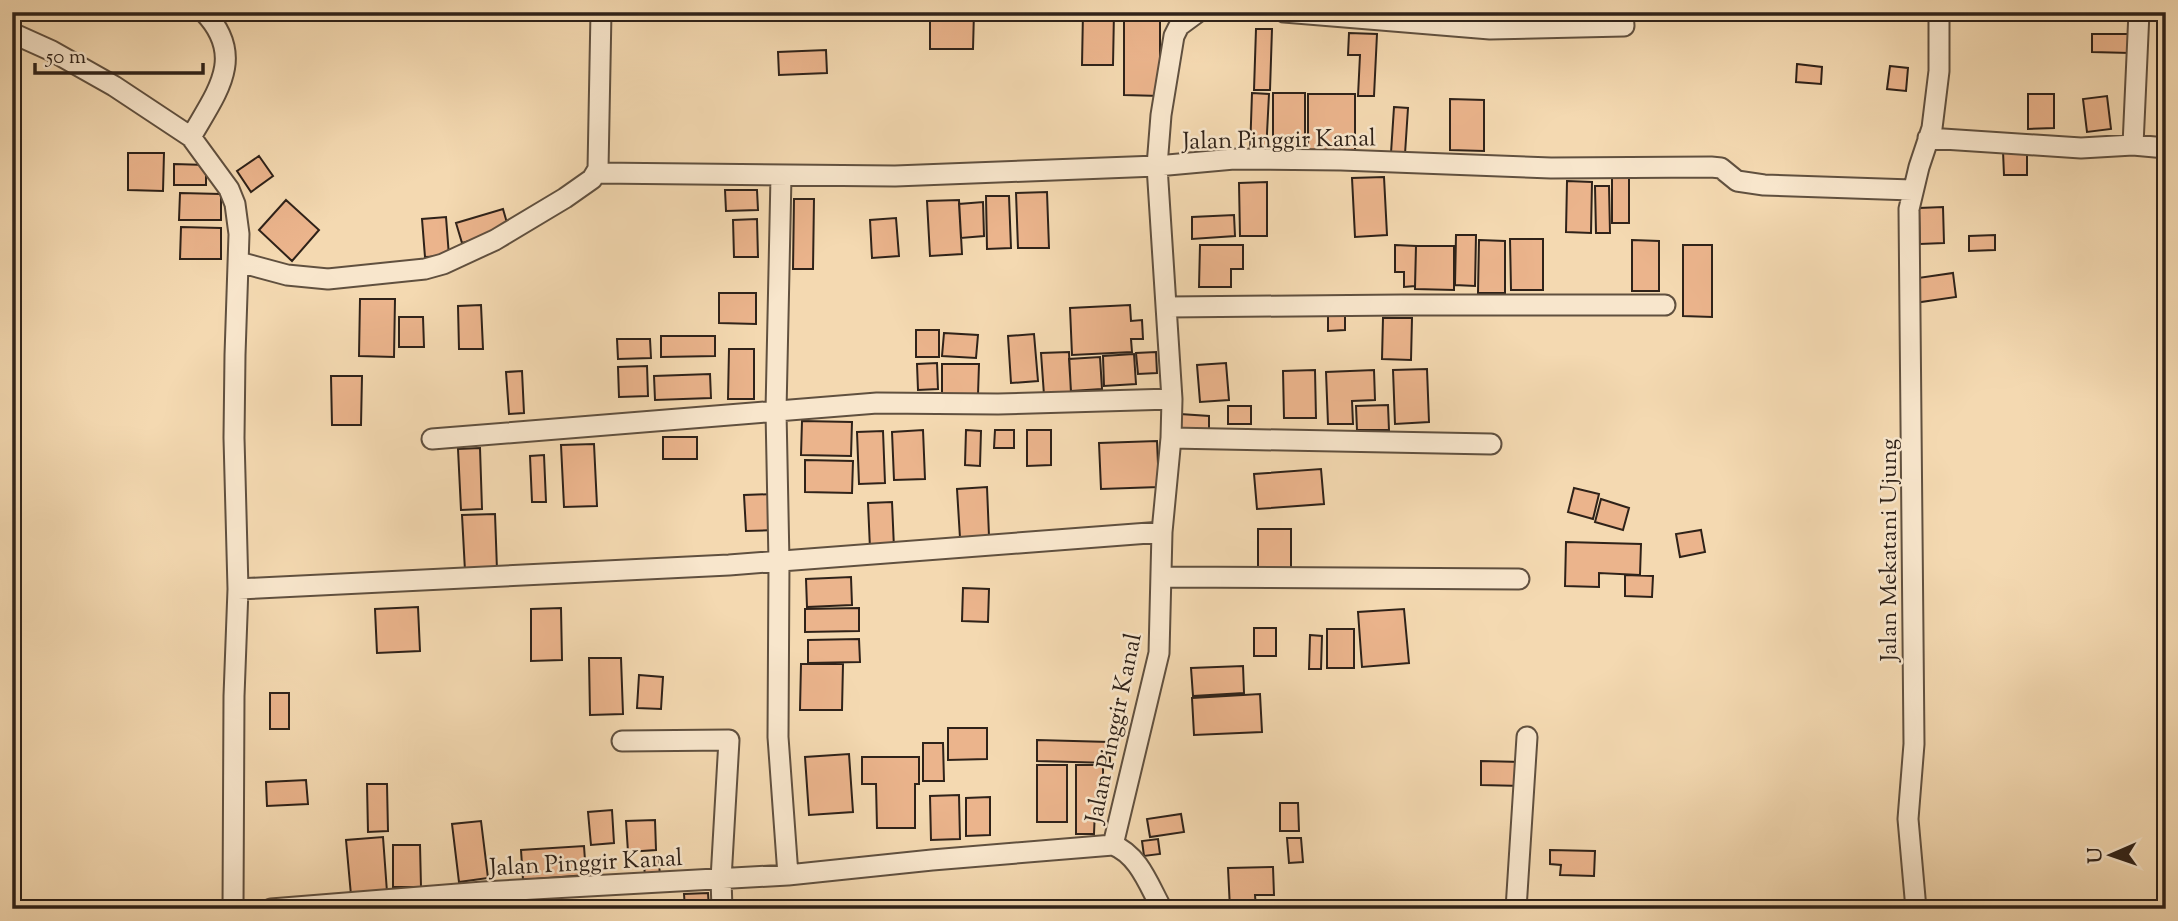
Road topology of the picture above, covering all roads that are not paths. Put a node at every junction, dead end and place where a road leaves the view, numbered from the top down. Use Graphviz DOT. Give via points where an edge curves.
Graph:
graph roads {
  1 [pos="204,12"];
  2 [pos="601,12"];
  3 [pos="1198,12"];
  4 [pos="1284,12"];
  5 [pos="1623,12"];
  6 [pos="1939,12"];
  7 [pos="2139,12"];
  8 [pos="1489,20"];
  9 [pos="12,33"];
  10 [pos="191,136"];
  11 [pos="1928,138"];
  12 [pos="2133,145"];
  13 [pos="2166,148"];
  14 [pos="1157,166"];
  15 [pos="597,173"];
  16 [pos="780,176"];
  17 [pos="1912,190"];
  18 [pos="239,262"];
  19 [pos="1665,305"];
  20 [pos="1168,307"];
  21 [pos="1172,399"];
  22 [pos="776,411"];
  23 [pos="1171,438"];
  24 [pos="432,439"];
  25 [pos="1491,444"];
  26 [pos="1162,533"];
  27 [pos="779,562"];
  28 [pos="1161,578"];
  29 [pos="1519,579"];
  30 [pos="238,589"];
  31 [pos="1527,737"];
  32 [pos="622,741"];
  33 [pos="1113,845"];
  34 [pos="788,875"];
  35 [pos="721,879"];
  36 [pos="233,909"];
  37 [pos="271,909"];
  38 [pos="722,909"];
  39 [pos="1162,909"];
  40 [pos="1516,909"];
  41 [pos="1916,909"];
  1 -- 10 [label="street" via="224,41 224,74"];
  2 -- 15 [label="street"];
  3 -- 14 [label="street" via="1179,26 1174,36"];
  4 -- 8 [label="street"];
  5 -- 8 [label="street" via="1624,26"];
  6 -- 11 [label="street, Jalan Mekatani Ujung" via="1939,71"];
  7 -- 12 [label="street"];
  9 -- 10 [label="street" via="114,86"];
  10 -- 18 [label="street" via="235,204"];
  11 -- 12 [label="street" via="2081,148"];
  11 -- 17 [label="street, Jalan Mekatani Ujung"];
  12 -- 13 [label="street"];
  14 -- 16 [label="street"];
  14 -- 17 [label="street, Jalan Pinggir Kanal" via="1234,159 1551,168 1711,167 1721,168 1737,181"];
  14 -- 20 [label="street, Jalan Pinggir Kanal"];
  15 -- 16 [label="street"];
  15 -- 18 [label="street" via="495,240 425,269 328,279 287,275"];
  16 -- 22 [label="street"];
  17 -- 41 [label="street, Jalan Mekatani Ujung" via="1914,744 1908,819"];
  18 -- 30 [label="street" via="234,424"];
  19 -- 20 [label="street"];
  20 -- 21 [label="street, Jalan Pinggir Kanal"];
  21 -- 22 [label="street" via="877,403"];
  21 -- 23 [label="street, Jalan Pinggir Kanal"];
  22 -- 24 [label="street"];
  22 -- 27 [label="street"];
  23 -- 25 [label="street"];
  23 -- 26 [label="street, Jalan Pinggir Kanal"];
  26 -- 27 [label="street"];
  26 -- 28 [label="street, Jalan Pinggir Kanal"];
  27 -- 30 [label="street"];
  27 -- 34 [label="street" via="778,737"];
  28 -- 29 [label="street"];
  28 -- 33 [label="street, Jalan Pinggir Kanal" via="1159,653"];
  30 -- 36 [label="street"];
  31 -- 40 [label="street"];
  32 -- 35 [label="street" via="729,740"];
  33 -- 34 [label="street, Jalan Pinggir Kanal"];
  33 -- 39 [label="street, Jalan Pinggir Kanal" via="1140,867"];
  34 -- 35 [label="street, Jalan Pinggir Kanal"];
  35 -- 37 [label="street, Jalan Pinggir Kanal"];
  35 -- 38 [label="street"];
}
